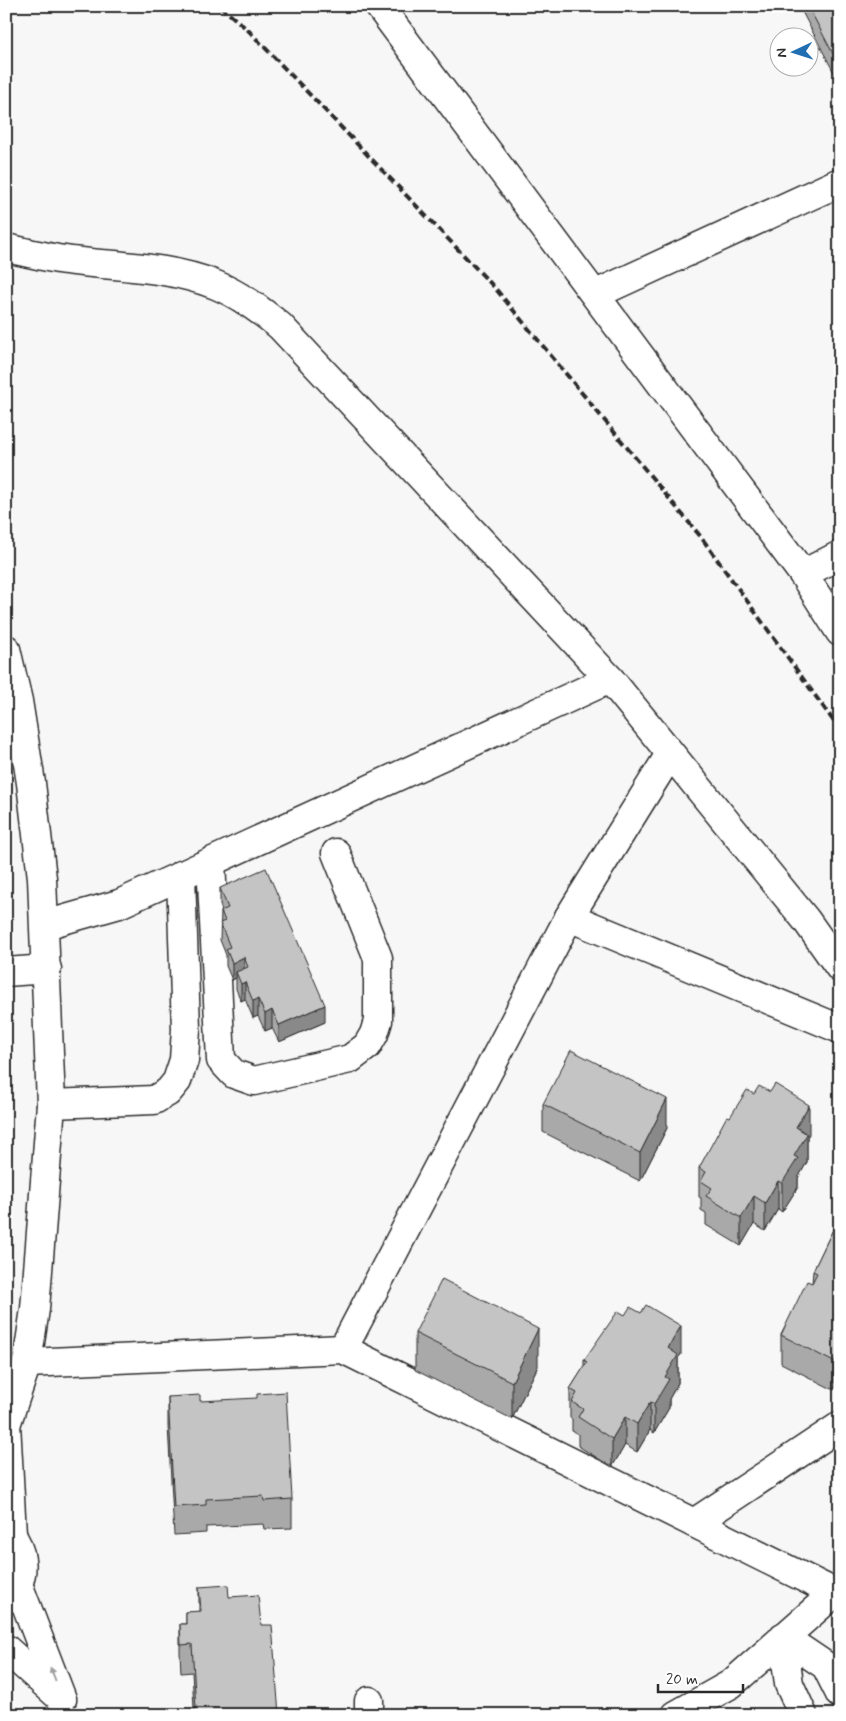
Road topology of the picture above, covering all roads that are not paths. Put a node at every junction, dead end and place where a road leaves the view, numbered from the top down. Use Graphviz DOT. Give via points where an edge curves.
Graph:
graph roads {
  1 [pos="379,6"];
  2 [pos="840,182"];
  3 [pos="6,248"];
  4 [pos="596,294"];
  5 [pos="840,555"];
  6 [pos="803,574"];
  7 [pos="840,632"];
  8 [pos="6,649"];
  9 [pos="610,679"];
  10 [pos="670,754"];
  11 [pos="336,853"];
  12 [pos="211,862"];
  13 [pos="181,875"];
  14 [pos="569,917"];
  15 [pos="45,925"];
  16 [pos="840,968"];
  17 [pos="47,969"];
  18 [pos="6,972"];
  19 [pos="840,1029"];
  20 [pos="51,1104"];
  21 [pos="343,1350"];
  22 [pos="27,1363"];
  23 [pos="6,1423"];
  24 [pos="840,1426"];
  25 [pos="694,1523"];
  26 [pos="9,1530"];
  27 [pos="837,1591"];
  28 [pos="12,1593"];
  29 [pos="783,1638"];
  30 [pos="6,1649"];
  31 [pos="840,1694"];
  32 [pos="66,1707"];
  33 [pos="676,1715"];
  34 [pos="803,1715"];
  1 -- 4 [label="main road"];
  2 -- 4 [label="main road"];
  3 -- 9 [label="main road" via="58,259 188,276 215,285 262,311 298,343"];
  4 -- 6 [label="main road"];
  5 -- 6 [label="main road"];
  6 -- 7 [label="main road"];
  8 -- 15 [label="main road" via="31,783"];
  9 -- 10 [label="main road"];
  9 -- 12 [label="main road"];
  10 -- 14 [label="main road"];
  10 -- 16 [label="main road" via="806,920"];
  11 -- 12 [label="main road" via="378,958 378,1021 374,1034 367,1046 350,1059 254,1080 234,1074 221,1060"];
  12 -- 13 [label="main road"];
  13 -- 15 [label="main road" via="119,904"];
  13 -- 20 [label="main road" via="186,1029 184,1060 177,1081 168,1092 154,1100"];
  14 -- 19 [label="main road"];
  14 -- 21 [label="main road"];
  15 -- 17 [label="main road"];
  17 -- 18 [label="main road"];
  17 -- 20 [label="main road"];
  20 -- 22 [label="main road" via="35,1309"];
  21 -- 22 [label="main road"];
  21 -- 25 [label="main road"];
  22 -- 23 [label="main road"];
  23 -- 26 [label="main road"];
  24 -- 25 [label="main road"];
  25 -- 27 [label="main road"];
  26 -- 28 [label="main road" via="17,1540 22,1557 21,1575"];
  27 -- 29 [label="main road"];
  32 -- 28 [label="main road, one-way"];
  29 -- 31 [label="main road" via="826,1666"];
  29 -- 33 [label="main road" via="731,1684"];
  29 -- 34 [label="main road" via="788,1684"];
  30 -- 32 [label="main road"];
}
